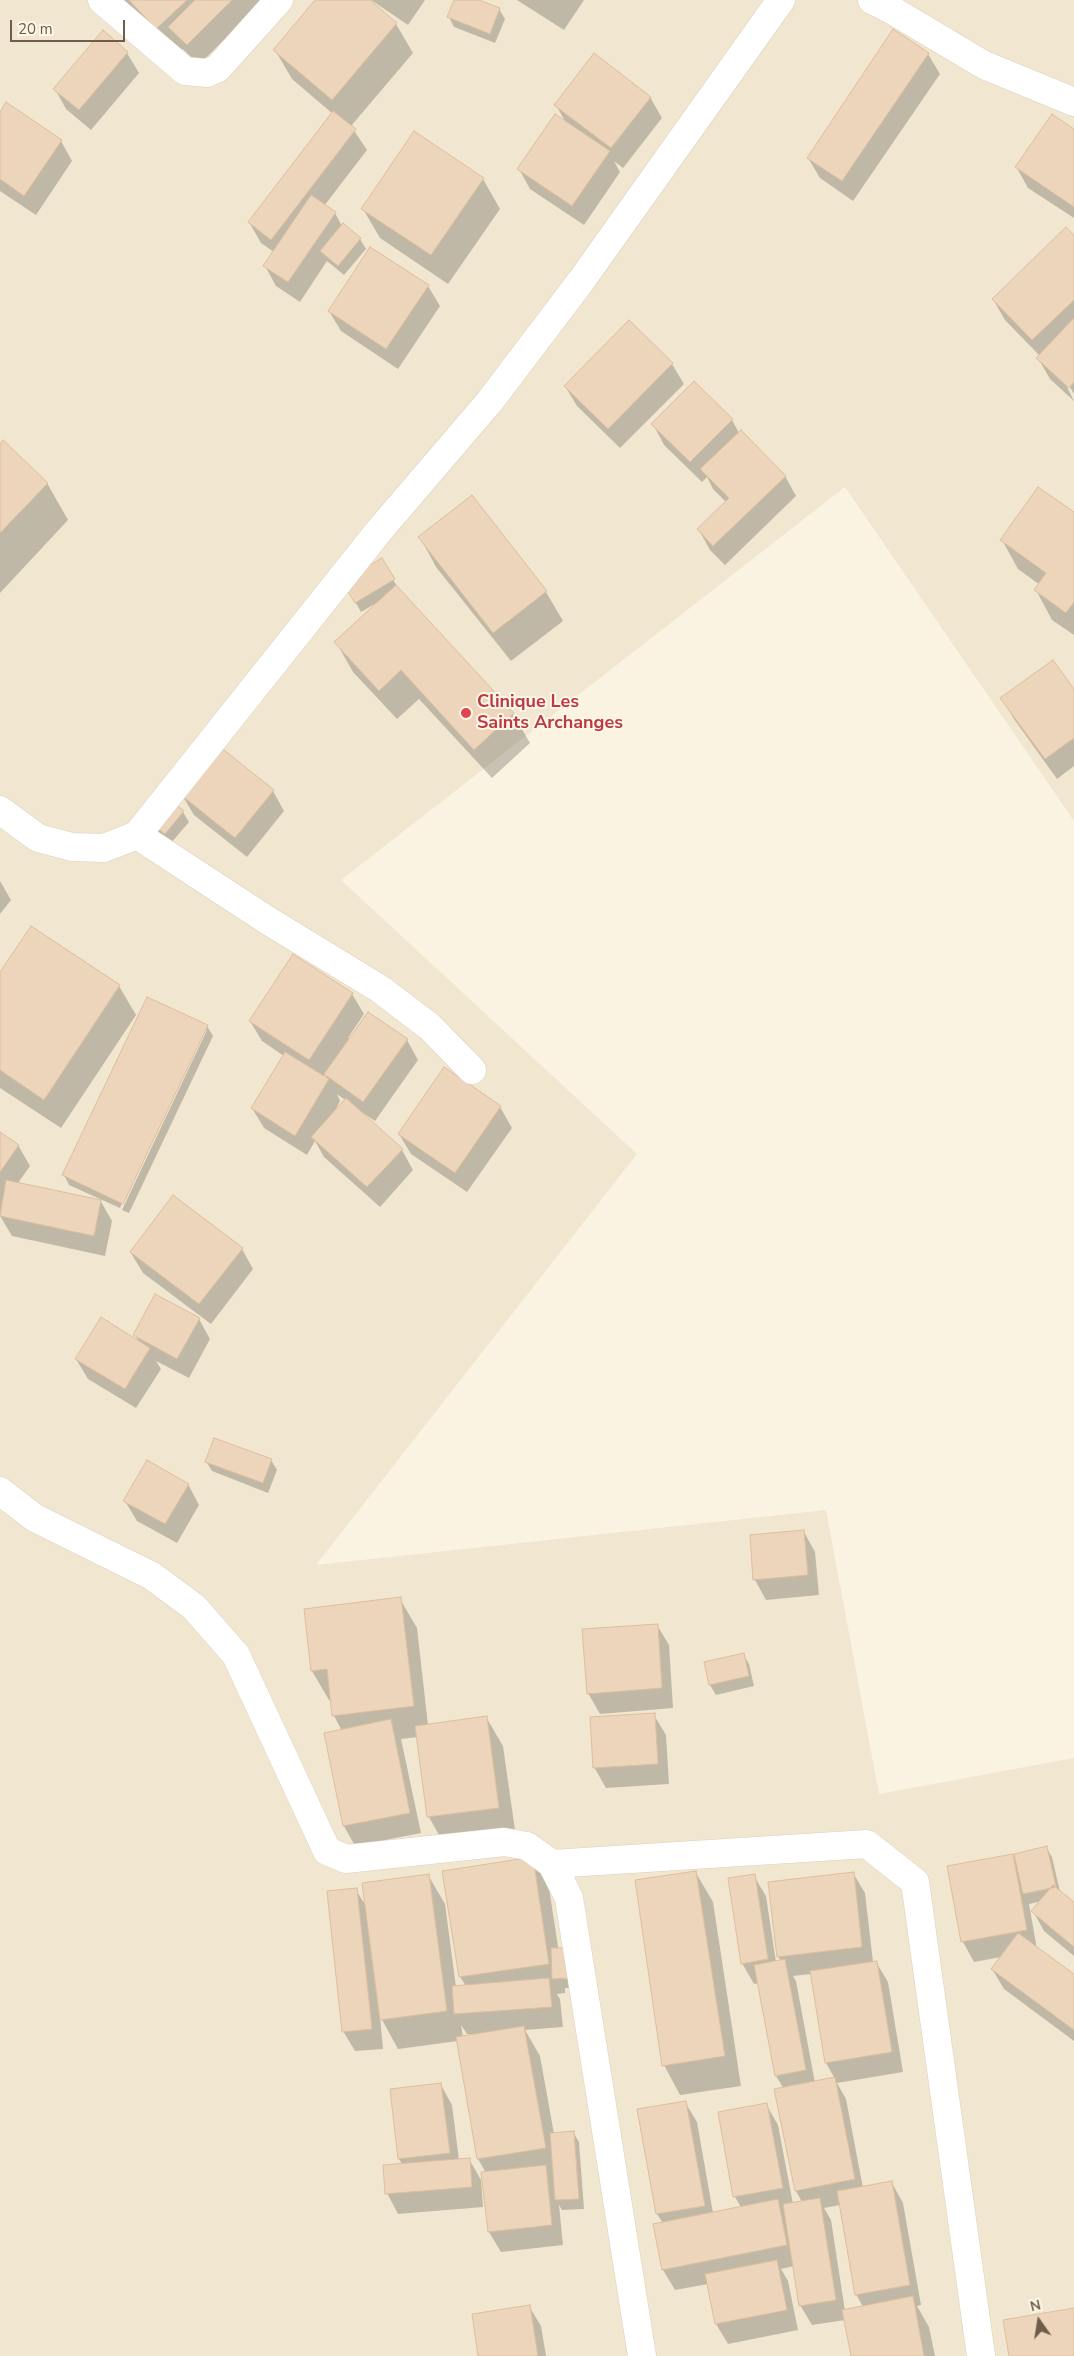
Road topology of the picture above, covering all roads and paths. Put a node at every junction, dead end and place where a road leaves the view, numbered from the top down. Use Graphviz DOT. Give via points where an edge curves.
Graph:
graph roads {
  1 [pos="102,0"];
  2 [pos="279,0"];
  3 [pos="781,0"];
  4 [pos="872,0"];
  5 [pos="1074,102"];
  6 [pos="0,810"];
  7 [pos="137,835"];
  8 [pos="472,1070"];
  9 [pos="0,1491"];
  10 [pos="552,1864"];
  11 [pos="642,2356"];
  12 [pos="981,2356"];
  1 -- 2 [label="street" via="185,71 207,74 218,68"];
  3 -- 7 [label="street" via="581,281 490,400 378,532"];
  4 -- 5 [label="street" via="984,65"];
  6 -- 7 [label="street" via="38,838 72,846 104,848"];
  7 -- 8 [label="street" via="380,989 430,1027"];
  9 -- 10 [label="street" via="35,1518 152,1576 194,1607 236,1655 327,1851 346,1859 504,1842 527,1846"];
  10 -- 11 [label="street" via="569,1898"];
  10 -- 12 [label="street" via="867,1844 915,1882"];
}
